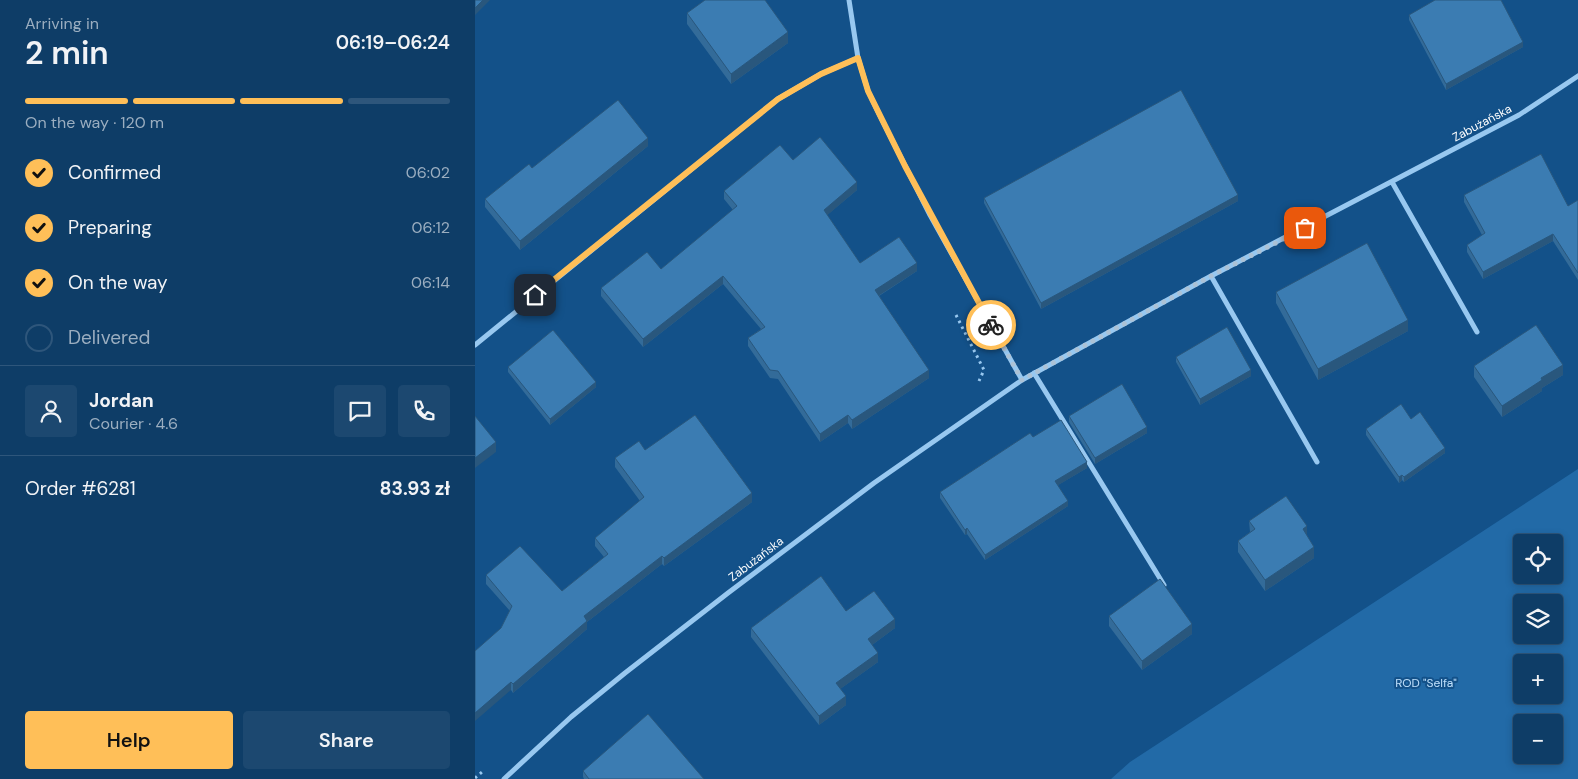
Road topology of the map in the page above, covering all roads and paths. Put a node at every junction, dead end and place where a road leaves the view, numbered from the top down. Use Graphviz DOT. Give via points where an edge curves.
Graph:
graph roads {
  1 [pos="849,0"];
  2 [pos="858,58"];
  3 [pos="1578,76"];
  4 [pos="1392,182"];
  5 [pos="1211,276"];
  6 [pos="1477,332"];
  7 [pos="475,345"];
  8 [pos="1034,373"];
  9 [pos="1022,380"];
  10 [pos="1317,462"];
  11 [pos="1164,584"];
  12 [pos="504,779"];
  1 -- 2 [label="street"];
  2 -- 7 [label="street" via="798,86 770,105"];
  2 -- 9 [label="street" via="868,91 905,166"];
  3 -- 4 [label="street, Zabużańska" via="1519,114"];
  4 -- 5 [label="street, Zabużańska"];
  4 -- 6 [label="street"];
  5 -- 8 [label="street, Zabużańska"];
  5 -- 10 [label="street"];
  8 -- 9 [label="street, Zabużańska"];
  8 -- 11 [label="street"];
  9 -- 12 [label="street, Zabużańska" via="720,598 571,717"];
}
